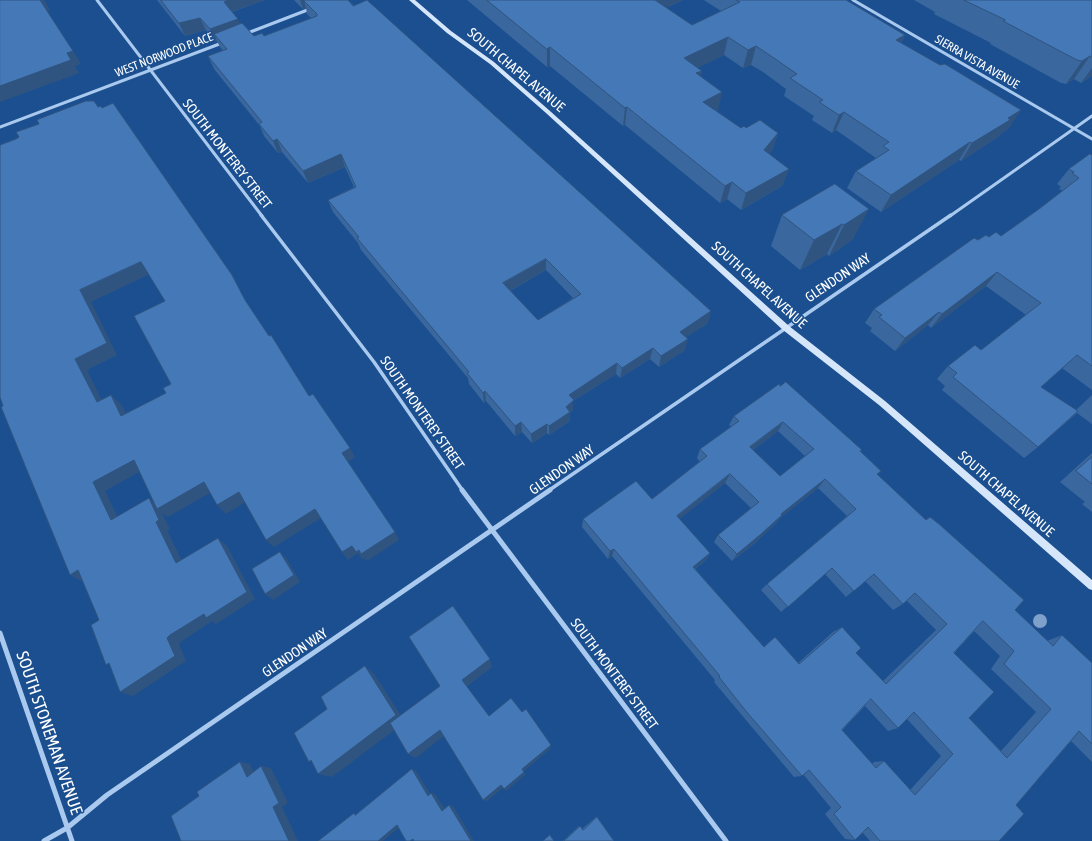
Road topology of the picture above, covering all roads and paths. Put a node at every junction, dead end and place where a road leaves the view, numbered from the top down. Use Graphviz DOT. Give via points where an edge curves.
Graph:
graph roads {
  1 [pos="97,0"];
  2 [pos="412,0"];
  3 [pos="853,0"];
  4 [pos="313,8"];
  5 [pos="241,36"];
  6 [pos="226,41"];
  7 [pos="148,70"];
  8 [pos="1092,116"];
  9 [pos="0,127"];
  10 [pos="1075,129"];
  11 [pos="1092,139"];
  12 [pos="786,328"];
  13 [pos="493,530"];
  14 [pos="1092,586"];
  15 [pos="0,633"];
  16 [pos="66,828"];
  17 [pos="44,841"];
  18 [pos="72,841"];
  19 [pos="726,841"];
  1 -- 7 [label="street, SOUTH MONTEREY STREET"];
  2 -- 12 [label="street, SOUTH CHAPEL AVENUE" via="449,32 492,63 548,112"];
  3 -- 10 [label="street, SIERRA VISTA AVENUE"];
  4 -- 5 [label="street"];
  6 -- 7 [label="street, WEST NORWOOD PLACE"];
  7 -- 9 [label="street, WEST NORWOOD PLACE"];
  7 -- 13 [label="street, SOUTH MONTEREY STREET" via="374,362 467,497"];
  8 -- 10 [label="street, GLENDON WAY"];
  10 -- 11 [label="street, SIERRA VISTA AVENUE"];
  10 -- 12 [label="street, GLENDON WAY"];
  12 -- 13 [label="street, GLENDON WAY"];
  12 -- 14 [label="street, SOUTH CHAPEL AVENUE" via="882,403"];
  13 -- 16 [label="street, GLENDON WAY" via="107,795"];
  13 -- 19 [label="street, SOUTH MONTEREY STREET"];
  15 -- 16 [label="street, SOUTH STONEMAN AVENUE"];
  16 -- 17 [label="street, GLENDON WAY"];
  16 -- 18 [label="street, SOUTH STONEMAN AVENUE"];
}
